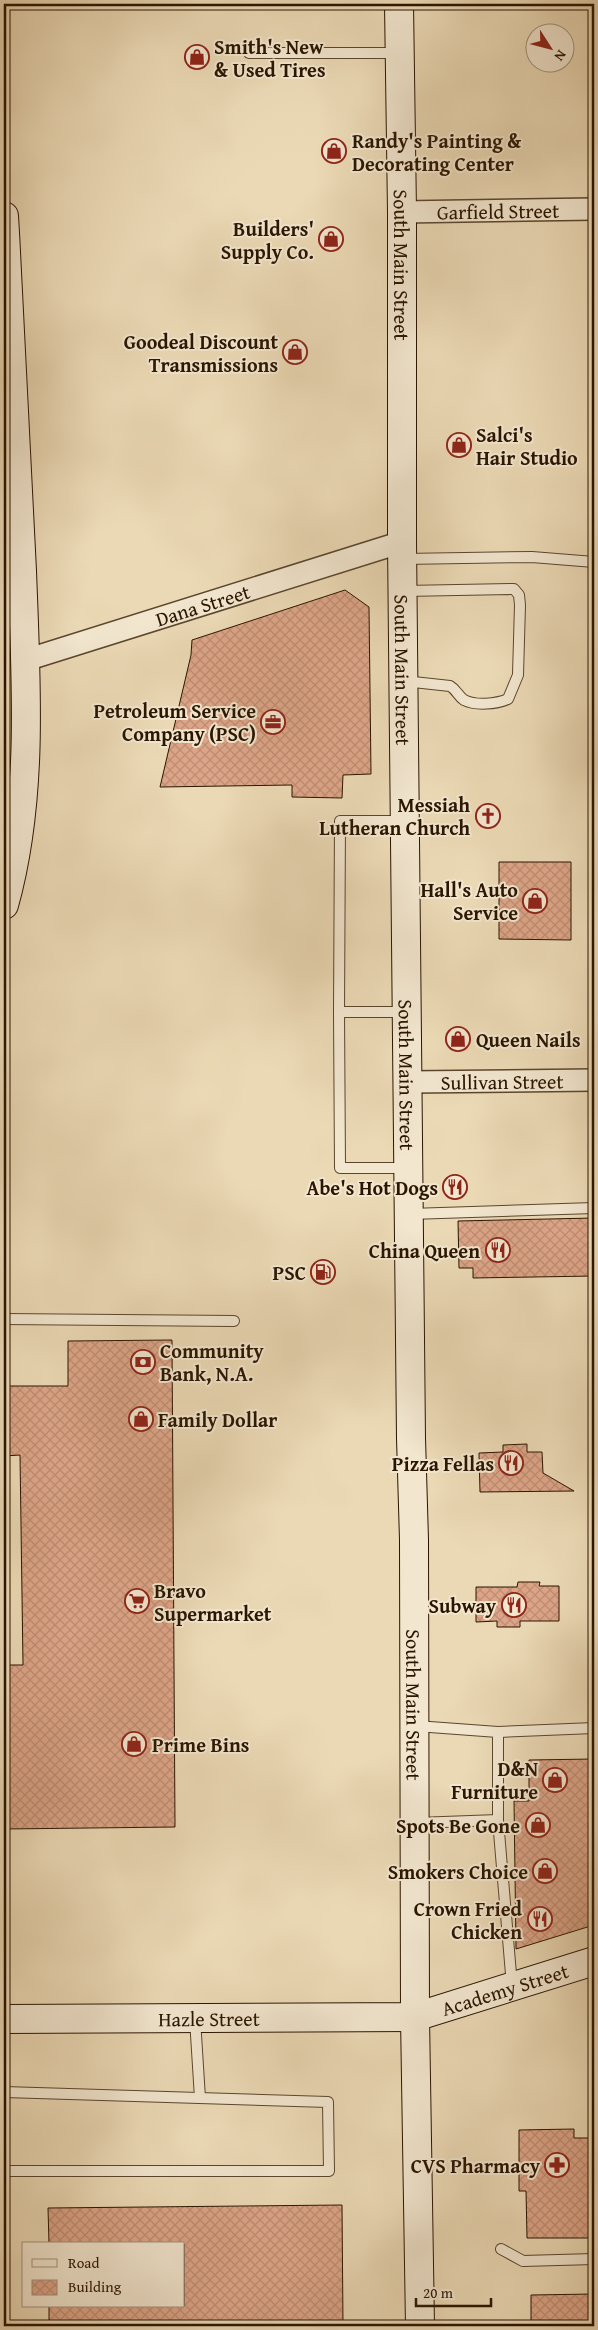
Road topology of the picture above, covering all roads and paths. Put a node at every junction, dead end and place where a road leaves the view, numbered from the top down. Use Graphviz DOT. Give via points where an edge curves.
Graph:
graph roads {
  1 [pos="399,4"];
  2 [pos="249,53"];
  3 [pos="399,53"];
  4 [pos="594,209"];
  5 [pos="402,212"];
  6 [pos="4,216"];
  7 [pos="402,550"];
  8 [pos="594,562"];
  9 [pos="403,591"];
  10 [pos="15,663"];
  11 [pos="403,681"];
  12 [pos="405,821"];
  13 [pos="4,905"];
  14 [pos="339,1012"];
  15 [pos="408,1012"];
  16 [pos="594,1080"];
  17 [pos="408,1082"];
  18 [pos="409,1168"];
  19 [pos="594,1208"];
  20 [pos="410,1214"];
  21 [pos="4,1318"];
  22 [pos="234,1321"];
  23 [pos="415,1726"];
  24 [pos="594,1728"];
  25 [pos="498,1732"];
  26 [pos="498,1820"];
  27 [pos="415,1823"];
  28 [pos="594,1961"];
  29 [pos="512,1987"];
  30 [pos="415,2017"];
  31 [pos="195,2018"];
  32 [pos="4,2019"];
  33 [pos="4,2092"];
  34 [pos="200,2098"];
  35 [pos="4,2171"];
  36 [pos="501,2249"];
  37 [pos="594,2259"];
  38 [pos="420,2326"];
  1 -- 3 [label="street, South Main Street"];
  2 -- 3 [label="lane"];
  3 -- 5 [label="street, South Main Street"];
  4 -- 5 [label="street, Garfield Street"];
  5 -- 7 [label="street, South Main Street"];
  6 -- 10 [label="street" via="15,396"];
  7 -- 8 [label="lane"];
  7 -- 9 [label="street, South Main Street"];
  7 -- 10 [label="street, Dana Street"];
  9 -- 11 [label="street, South Main Street"];
  9 -- 11 [label="lane" via="514,589 519,595 520,605 518,675 508,699 478,703 465,700 450,686"];
  10 -- 13 [label="street" via="25,771 13,872"];
  11 -- 12 [label="street, South Main Street"];
  12 -- 14 [label="lane" via="340,821"];
  12 -- 15 [label="street, South Main Street"];
  14 -- 15 [label="lane"];
  14 -- 18 [label="lane" via="340,1168"];
  15 -- 17 [label="street, South Main Street"];
  16 -- 17 [label="street, Sullivan Street"];
  17 -- 18 [label="street, South Main Street"];
  18 -- 20 [label="street, South Main Street"];
  19 -- 20 [label="lane"];
  20 -- 23 [label="street, South Main Street"];
  21 -- 22 [label="lane"];
  23 -- 25 [label="lane"];
  23 -- 27 [label="street, South Main Street"];
  24 -- 25 [label="lane"];
  25 -- 26 [label="lane"];
  26 -- 27 [label="lane"];
  26 -- 29 [label="lane"];
  27 -- 30 [label="street, South Main Street"];
  28 -- 29 [label="street, Academy Street"];
  29 -- 30 [label="street, Academy Street"];
  30 -- 31 [label="street, Hazle Street"];
  30 -- 38 [label="street, South Main Street"];
  31 -- 32 [label="street, Hazle Street"];
  31 -- 34 [label="lane"];
  33 -- 34 [label="lane"];
  34 -- 35 [label="lane" via="328,2102 329,2171"];
  36 -- 37 [label="lane" via="523,2261"];
}
